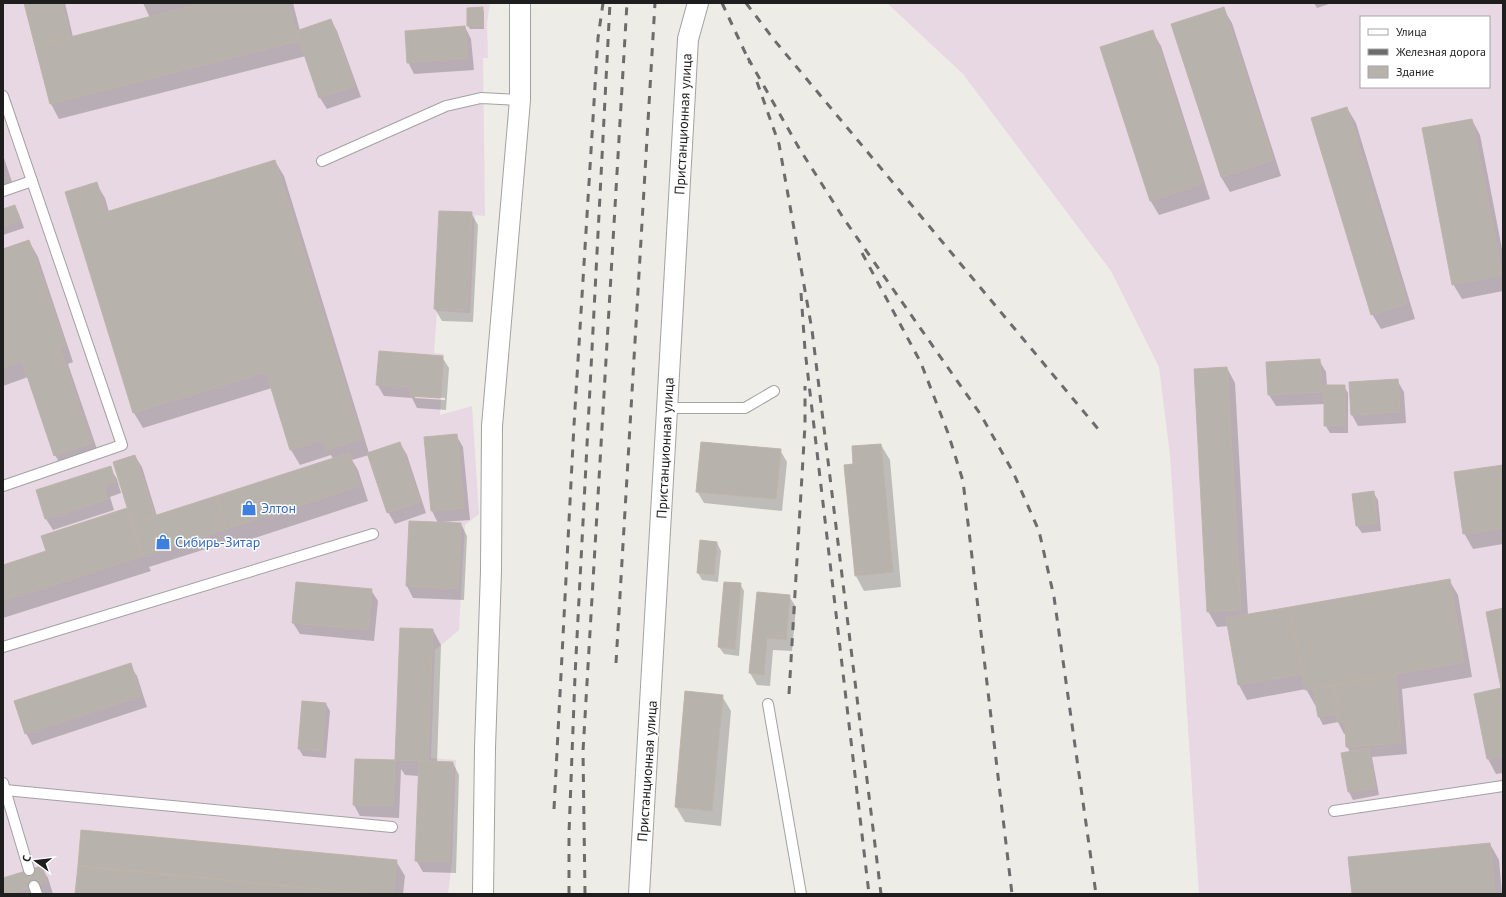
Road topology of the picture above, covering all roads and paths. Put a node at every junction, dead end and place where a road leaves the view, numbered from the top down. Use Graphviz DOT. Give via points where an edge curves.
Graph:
graph roads {
  1 [pos="520,3"];
  2 [pos="698,3"];
  3 [pos="3,96"];
  4 [pos="520,100"];
  5 [pos="322,160"];
  6 [pos="32,181"];
  7 [pos="3,190"];
  8 [pos="774,391"];
  9 [pos="666,408"];
  10 [pos="3,486"];
  11 [pos="374,534"];
  12 [pos="3,647"];
  13 [pos="768,704"];
  14 [pos="4,786"];
  15 [pos="1503,786"];
  16 [pos="1334,810"];
  17 [pos="392,827"];
  18 [pos="29,870"];
  19 [pos="483,894"];
  20 [pos="639,894"];
  21 [pos="801,894"];
  1 -- 4 [label="street"];
  2 -- 9 [label="street, Пристанционная улица" via="688,39"];
  3 -- 6 [label="lane"];
  4 -- 5 [label="lane" via="481,98 446,106"];
  4 -- 19 [label="street" via="492,426 492,572"];
  6 -- 7 [label="lane"];
  6 -- 10 [label="lane" via="122,445"];
  8 -- 9 [label="lane" via="745,408"];
  9 -- 20 [label="street, Пристанционная улица"];
  11 -- 12 [label="lane"];
  13 -- 21 [label="lane"];
  14 -- 17 [label="lane"];
  14 -- 18 [label="lane"];
  15 -- 16 [label="lane"];
}
